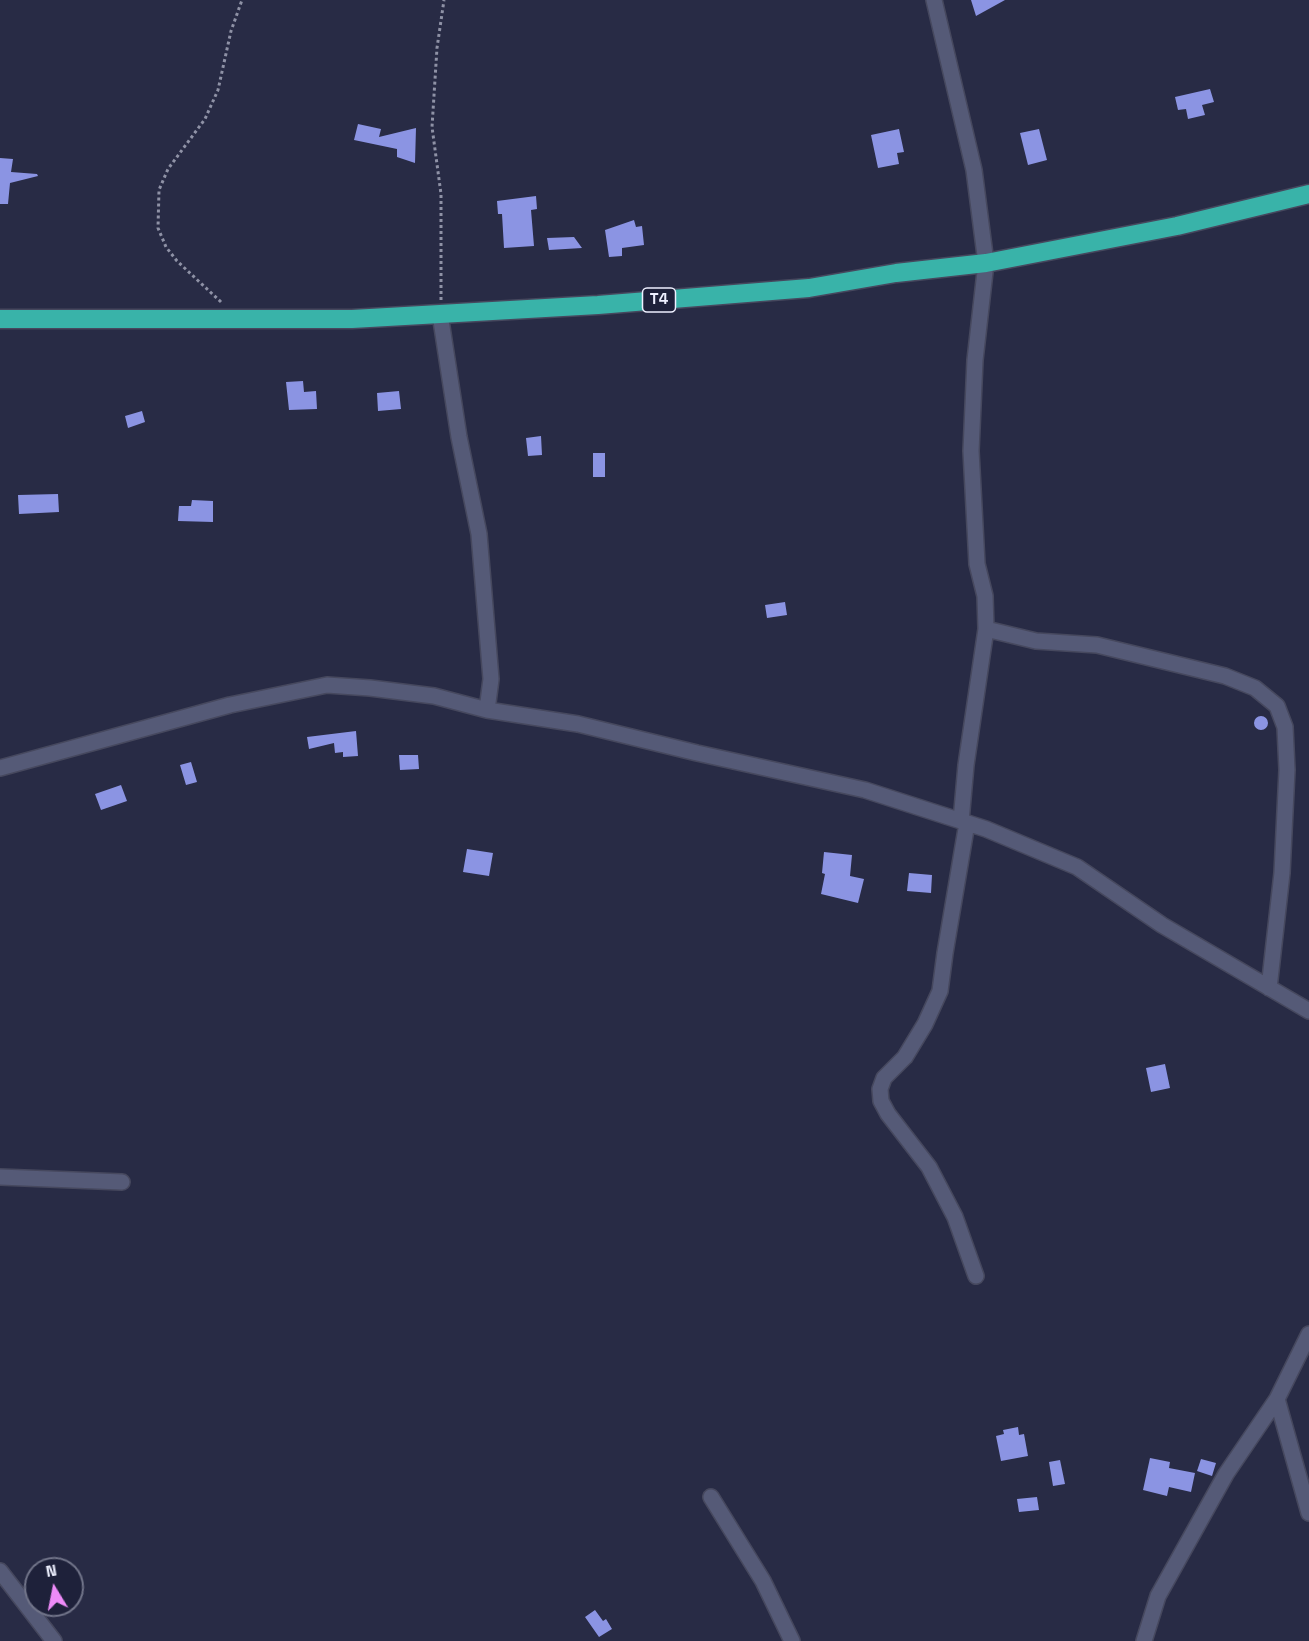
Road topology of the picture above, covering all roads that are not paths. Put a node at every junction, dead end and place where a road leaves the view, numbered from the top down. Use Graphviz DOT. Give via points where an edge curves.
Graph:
graph roads {
  1 [pos="934,0"];
  2 [pos="1309,194"];
  3 [pos="986,263"];
  4 [pos="440,314"];
  5 [pos="0,319"];
  6 [pos="986,629"];
  7 [pos="487,710"];
  8 [pos="0,768"];
  9 [pos="964,822"];
  10 [pos="1269,988"];
  11 [pos="1309,1011"];
  12 [pos="0,1178"];
  13 [pos="122,1182"];
  14 [pos="976,1276"];
  15 [pos="1309,1334"];
  16 [pos="1277,1399"];
  17 [pos="711,1497"];
  18 [pos="1309,1513"];
  19 [pos="0,1571"];
  20 [pos="54,1641"];
  21 [pos="792,1641"];
  22 [pos="1144,1641"];
  1 -- 3 [label="street" via="974,170"];
  2 -- 3 [label="highway, T4" via="1176,226"];
  3 -- 4 [label="highway, T4" via="809,288"];
  3 -- 6 [label="street" via="975,360 971,451 977,564 985,596"];
  4 -- 5 [label="highway, T4"];
  4 -- 7 [label="street" via="479,534 491,679"];
  6 -- 9 [label="street" via="966,765"];
  6 -- 10 [label="street" via="1036,641 1097,645 1225,676 1255,688 1277,706 1285,727 1287,770 1282,873"];
  7 -- 8 [label="street" via="434,696 327,685 230,705"];
  7 -- 9 [label="street" via="578,724 865,790"];
  9 -- 10 [label="street" via="1077,867 1162,926"];
  9 -- 14 [label="street" via="940,991 925,1024 879,1089 888,1114 929,1167 955,1217"];
  10 -- 11 [label="street"];
  12 -- 13 [label="street"];
  15 -- 16 [label="street"];
  16 -- 18 [label="street"];
  16 -- 22 [label="street" via="1226,1474 1158,1596"];
  17 -- 21 [label="street" via="763,1581"];
  19 -- 20 [label="street"];
}
